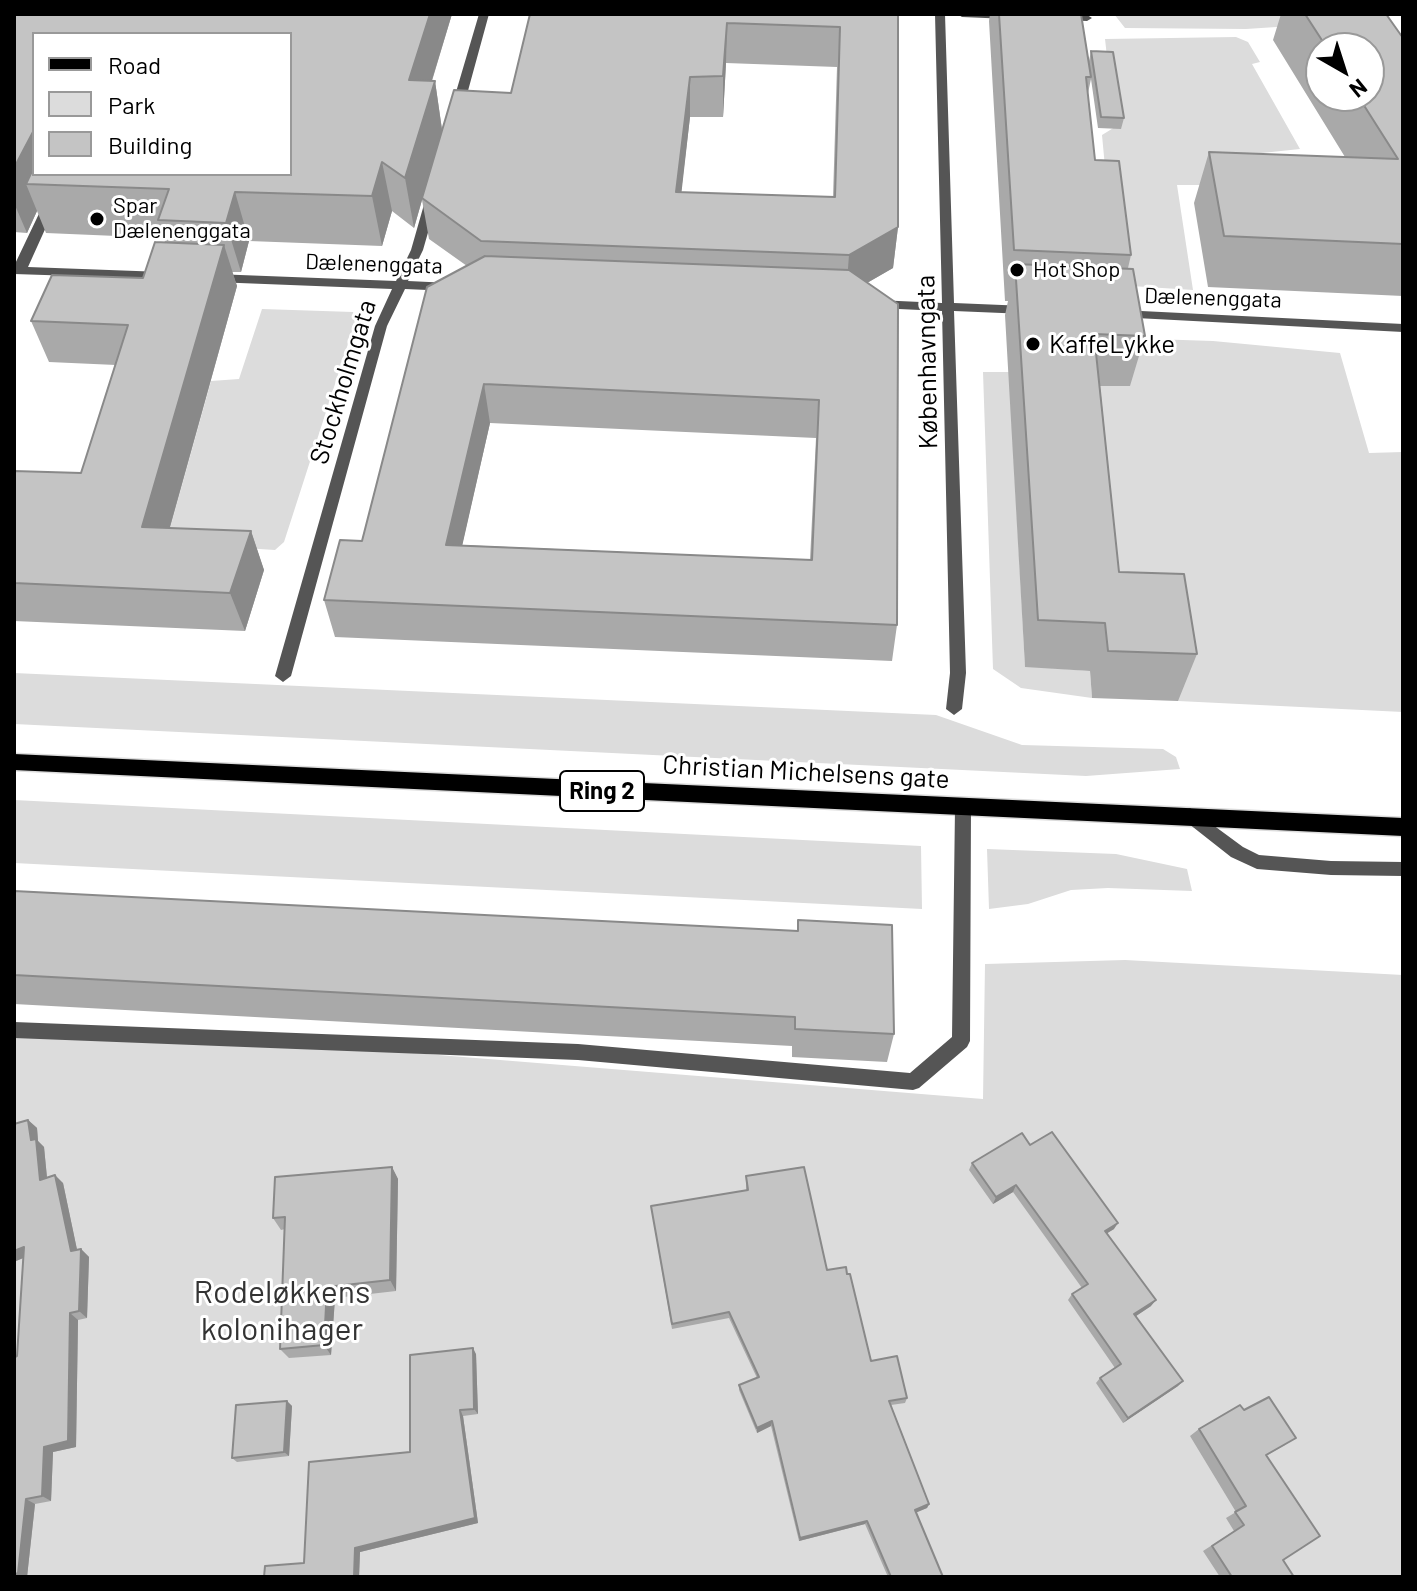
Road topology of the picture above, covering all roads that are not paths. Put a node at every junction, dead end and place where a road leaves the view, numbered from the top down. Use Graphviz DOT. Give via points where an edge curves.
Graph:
graph roads {
  1 [pos="484,14"];
  2 [pos="940,14"];
  3 [pos="962,14"];
  4 [pos="1016,16"];
  5 [pos="1045,17"];
  6 [pos="1076,31"];
  7 [pos="454,117"];
  8 [pos="63,176"];
  9 [pos="434,191"];
  10 [pos="17,270"];
  11 [pos="174,276"];
  12 [pos="206,278"];
  13 [pos="399,285"];
  14 [pos="470,288"];
  15 [pos="857,303"];
  16 [pos="950,307"];
  17 [pos="1046,311"];
  18 [pos="1109,314"];
  19 [pos="1403,328"];
  20 [pos="283,676"];
  21 [pos="954,709"];
  22 [pos="14,762"];
  23 [pos="963,808"];
  24 [pos="1190,815"];
  25 [pos="1403,827"];
  26 [pos="1403,869"];
  27 [pos="14,1030"];
  1 -- 7 [label="street"];
  2 -- 16 [label="street, Københavngata"];
  3 -- 4 [label="street"];
  5 -- 6 [label="street" via="1081,18"];
  8 -- 10 [label="street"];
  9 -- 13 [label="street, Stockholmgata" via="416,252"];
  10 -- 11 [label="street"];
  12 -- 13 [label="street, Dælenenggata"];
  13 -- 14 [label="street, Dælenenggata"];
  13 -- 20 [label="street, Stockholmgata" via="381,326"];
  15 -- 16 [label="street"];
  16 -- 17 [label="street"];
  16 -- 21 [label="street, Københavngata" via="958,673"];
  18 -- 19 [label="street, Dælenenggata"];
  22 -- 23 [label="main road, Christian Michelsens gate / Ring 2"];
  23 -- 24 [label="main road, Christian Michelsens gate / Ring 2"];
  23 -- 27 [label="street" via="961,1041 913,1082 578,1052"];
  24 -- 25 [label="main road, Christian Michelsens gate / Ring 2"];
  24 -- 26 [label="street" via="1257,862"];
}
